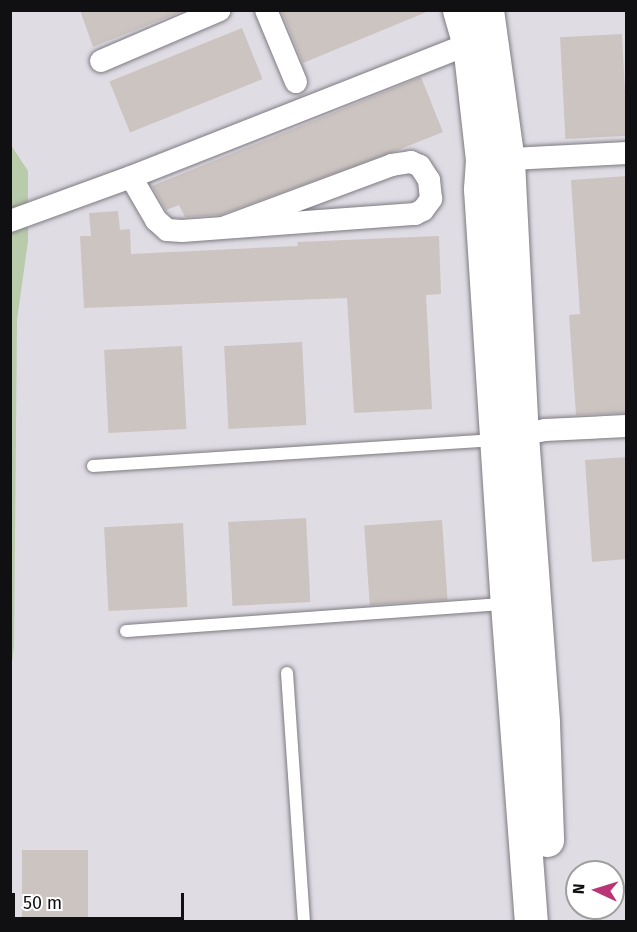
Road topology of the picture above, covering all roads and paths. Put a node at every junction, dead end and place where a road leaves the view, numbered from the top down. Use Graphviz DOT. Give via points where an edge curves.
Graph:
graph roads {
  1 [pos="220,10"];
  2 [pos="266,10"];
  3 [pos="473,20"];
  4 [pos="101,61"];
  5 [pos="296,82"];
  6 [pos="627,153"];
  7 [pos="495,160"];
  8 [pos="131,177"];
  9 [pos="10,221"];
  10 [pos="225,227"];
  11 [pos="627,426"];
  12 [pos="509,437"];
  13 [pos="93,466"];
  14 [pos="507,604"];
  15 [pos="126,631"];
  16 [pos="287,673"];
  17 [pos="304,921"];
  18 [pos="531,921"];
  19 [pos="550,921"];
  1 -- 4 [label="street"];
  2 -- 5 [label="street"];
  3 -- 7 [label="street"];
  3 -- 8 [label="street"];
  6 -- 7 [label="street"];
  7 -- 12 [label="street" via="480,189"];
  8 -- 9 [label="street"];
  8 -- 10 [label="street" via="156,220 167,230"];
  10 -- 10 [label="street" via="415,214 431,199 429,180 420,166 411,162 392,165"];
  11 -- 12 [label="street" via="545,430"];
  12 -- 13 [label="lane"];
  12 -- 14 [label="street"];
  12 -- 19 [label="street" via="543,723"];
  14 -- 15 [label="lane"];
  14 -- 18 [label="street"];
  16 -- 17 [label="lane"];
}
